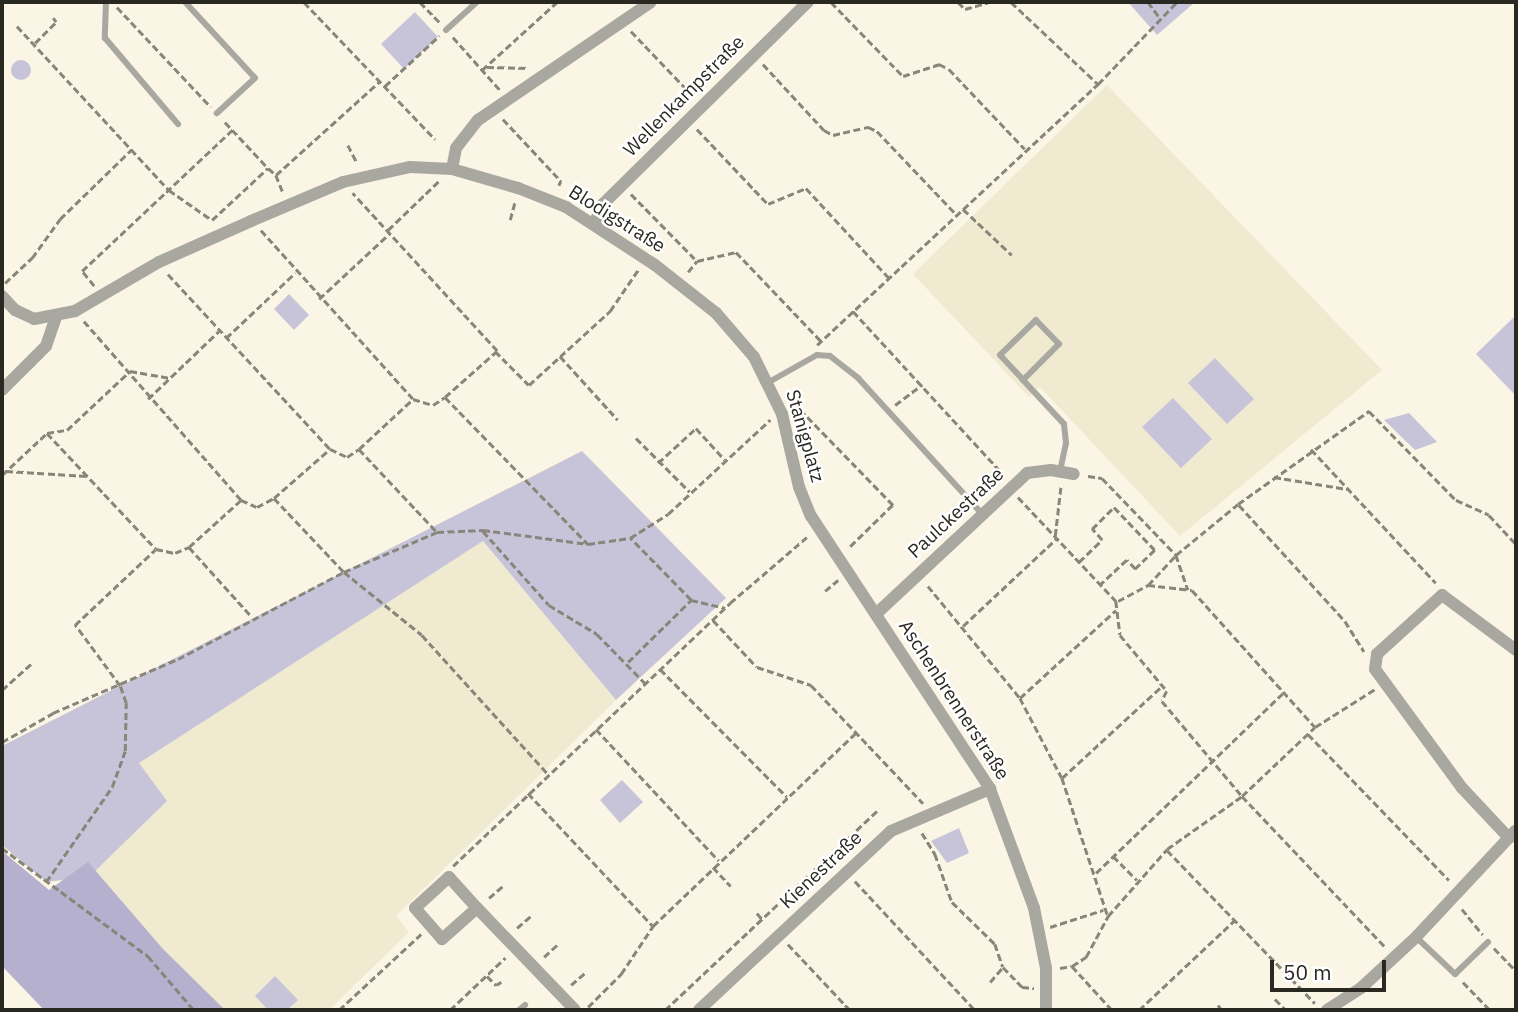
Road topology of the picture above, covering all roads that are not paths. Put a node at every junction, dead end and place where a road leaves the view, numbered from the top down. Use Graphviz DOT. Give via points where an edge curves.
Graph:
graph roads {
  1 [pos="106,2"];
  2 [pos="185,2"];
  3 [pos="477,2"];
  4 [pos="651,2"];
  5 [pos="808,2"];
  6 [pos="446,30"];
  7 [pos="217,113"];
  8 [pos="178,124"];
  9 [pos="452,169"];
  10 [pos="594,224"];
  11 [pos="679,283"];
  12 [pos="2,296"];
  13 [pos="56,317"];
  14 [pos="1023,380"];
  15 [pos="769,382"];
  16 [pos="2,390"];
  17 [pos="1065,473"];
  18 [pos="982,514"];
  19 [pos="876,614"];
  20 [pos="1516,650"];
  21 [pos="990,789"];
  22 [pos="1513,834"];
  23 [pos="477,908"];
  24 [pos="1416,937"];
  25 [pos="1488,942"];
  26 [pos="575,1010"];
  27 [pos="699,1010"];
  28 [pos="1046,1010"];
  29 [pos="1327,1010"];
  1 -- 8 [label="lane" via="105,38"];
  2 -- 7 [label="lane" via="254,78"];
  3 -- 6 [label="lane"];
  4 -- 9 [label="street" via="494,108 464,134"];
  5 -- 10 [label="street, Wellenkampstraße" via="603,204"];
  9 -- 10 [label="street, Blodigstraße" via="518,188"];
  9 -- 13 [label="street, Blodigstraße" via="410,167 343,182 159,262 102,297"];
  10 -- 11 [label="street, Blodigstraße"];
  11 -- 15 [label="street, Stanigplatz" via="734,330"];
  12 -- 13 [label="street, Blodigstraße" via="15,310 34,319"];
  13 -- 16 [label="street" via="46,346"];
  14 -- 14 [label="lane" via="1000,355 1036,320 1059,344"];
  14 -- 17 [label="lane" via="1064,424"];
  15 -- 18 [label="lane" via="817,355 830,356 858,378"];
  15 -- 19 [label="street, Stanigplatz" via="782,414 799,487 818,528"];
  17 -- 18 [label="street, Paulckestraße" via="1027,473"];
  18 -- 19 [label="street, Paulckestraße"];
  19 -- 21 [label="street, Aschenbrennerstraße"];
  20 -- 22 [label="street" via="1442,595 1377,654 1375,669 1462,788"];
  21 -- 27 [label="street, Kienestraße" via="891,831"];
  21 -- 28 [label="street, Aschenbrennerstraße" via="1038,930 1046,968"];
  22 -- 24 [label="street"];
  23 -- 23 [label="street" via="449,877 415,908 442,939"];
  23 -- 26 [label="street"];
  24 -- 25 [label="lane" via="1455,974"];
  24 -- 29 [label="street" via="1361,988"];
}
